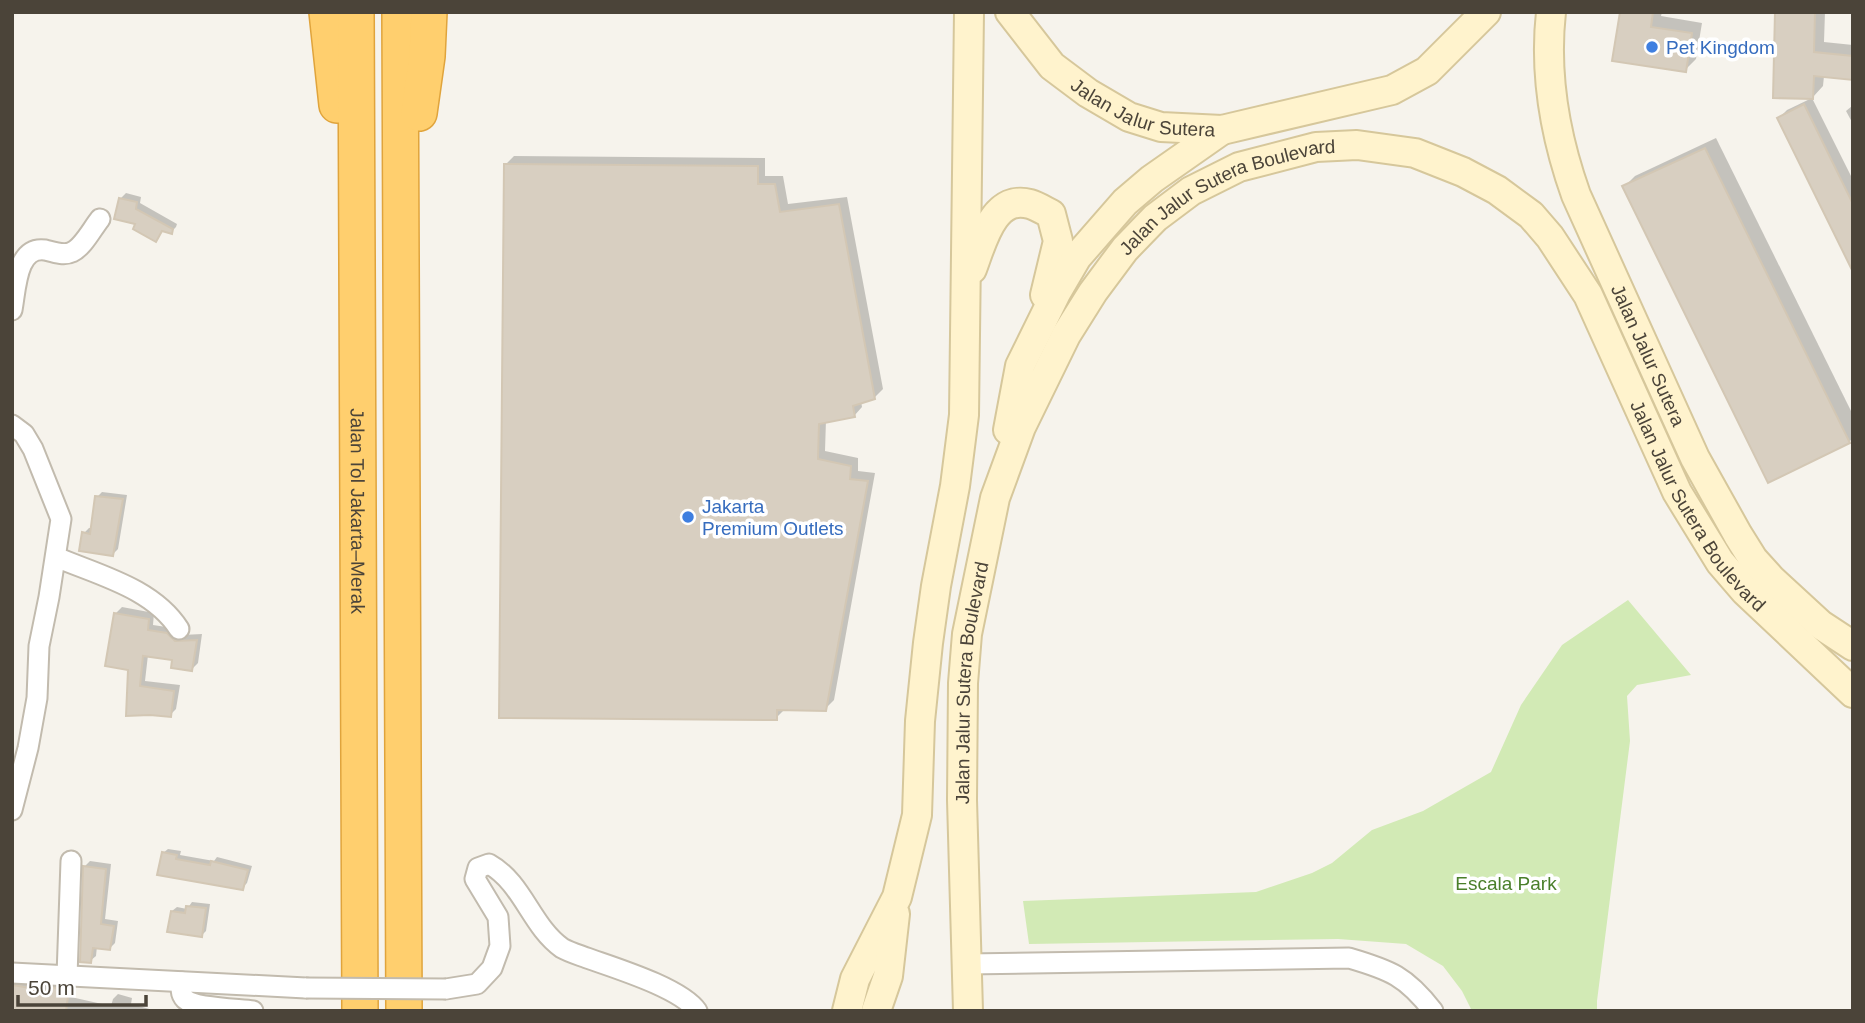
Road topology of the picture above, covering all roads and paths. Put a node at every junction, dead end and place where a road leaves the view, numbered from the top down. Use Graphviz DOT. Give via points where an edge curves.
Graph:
graph roads {
  1 [pos="327,12"];
  2 [pos="356,12"];
  3 [pos="400,12"];
  4 [pos="429,12"];
  5 [pos="969,12"];
  6 [pos="1010,12"];
  7 [pos="1486,12"];
  8 [pos="1551,12"];
  9 [pos="1222,130"];
  10 [pos="100,219"];
  11 [pos="402,226"];
  12 [pos="357,261"];
  13 [pos="12,310"];
  14 [pos="966,320"];
  15 [pos="1020,366"];
  16 [pos="12,425"];
  17 [pos="995,498"];
  18 [pos="56,557"];
  19 [pos="179,629"];
  20 [pos="1853,646"];
  21 [pos="1853,693"];
  22 [pos="12,810"];
  23 [pos="71,861"];
  24 [pos="897,897"];
  25 [pos="967,964"];
  26 [pos="12,973"];
  27 [pos="67,976"];
  28 [pos="182,982"];
  29 [pos="253,1011"];
  30 [pos="360,1011"];
  31 [pos="404,1011"];
  32 [pos="697,1011"];
  33 [pos="846,1011"];
  34 [pos="876,1011"];
  35 [pos="968,1011"];
  36 [pos="1433,1011"];
  1 -- 12 [label="highway"];
  2 -- 12 [label="highway, Jalan Tol Jakarta–Merak"];
  3 -- 11 [label="highway"];
  4 -- 11 [label="highway" via="427,56"];
  5 -- 14 [label="main road"];
  6 -- 9 [label="main road, Jalan Jalur Sutera" via="1052,66 1129,117 1161,127"];
  7 -- 9 [label="main road, Jalan Jalur Sutera" via="1427,71 1392,90"];
  8 -- 20 [label="main road, Jalan Jalur Sutera" via="1549,70 1564,162 1696,458 1753,558 1821,625"];
  9 -- 15 [label="main road" via="1152,179 1099,229 1056,293"];
  10 -- 13 [label="street" via="73,251 36,249 28,254"];
  11 -- 31 [label="highway"];
  12 -- 30 [label="highway, Jalan Tol Jakarta–Merak"];
  14 -- 15 [label="main road" via="971,272 991,219 1008,206 1029,203 1051,214 1058,241 1048,287"];
  14 -- 24 [label="main road" via="964,415 928,643 917,815"];
  15 -- 17 [label="main road"];
  16 -- 18 [label="street" via="29,440 59,510"];
  17 -- 21 [label="main road, Jalan Jalur Sutera Boulevard" via="1021,427 1066,335 1109,270 1155,218 1191,191 1239,167 1316,147 1357,145 1415,153 1497,190 1531,215 1550,237 1588,295 1677,492 1720,562"];
  17 -- 25 [label="main road, Jalan Jalur Sutera Boulevard" via="967,634 963,683"];
  18 -- 19 [label="street" via="137,590 170,614"];
  18 -- 22 [label="street" via="39,646 35,710"];
  23 -- 27 [label="street"];
  24 -- 33 [label="main road" via="855,979"];
  24 -- 34 [label="main road" via="888,976"];
  25 -- 35 [label="main road, Jalan Jalur Sutera Boulevard"];
  25 -- 36 [label="street" via="1349,958 1389,970 1419,993"];
  26 -- 27 [label="street"];
  27 -- 28 [label="street"];
  28 -- 29 [label="street" via="185,1000 194,1004"];
  28 -- 32 [label="street, bridge" via="446,989 477,984 492,968 500,946 498,917 475,879 478,868 489,864 500,870 544,932 564,949 663,987 691,1002"];
}
